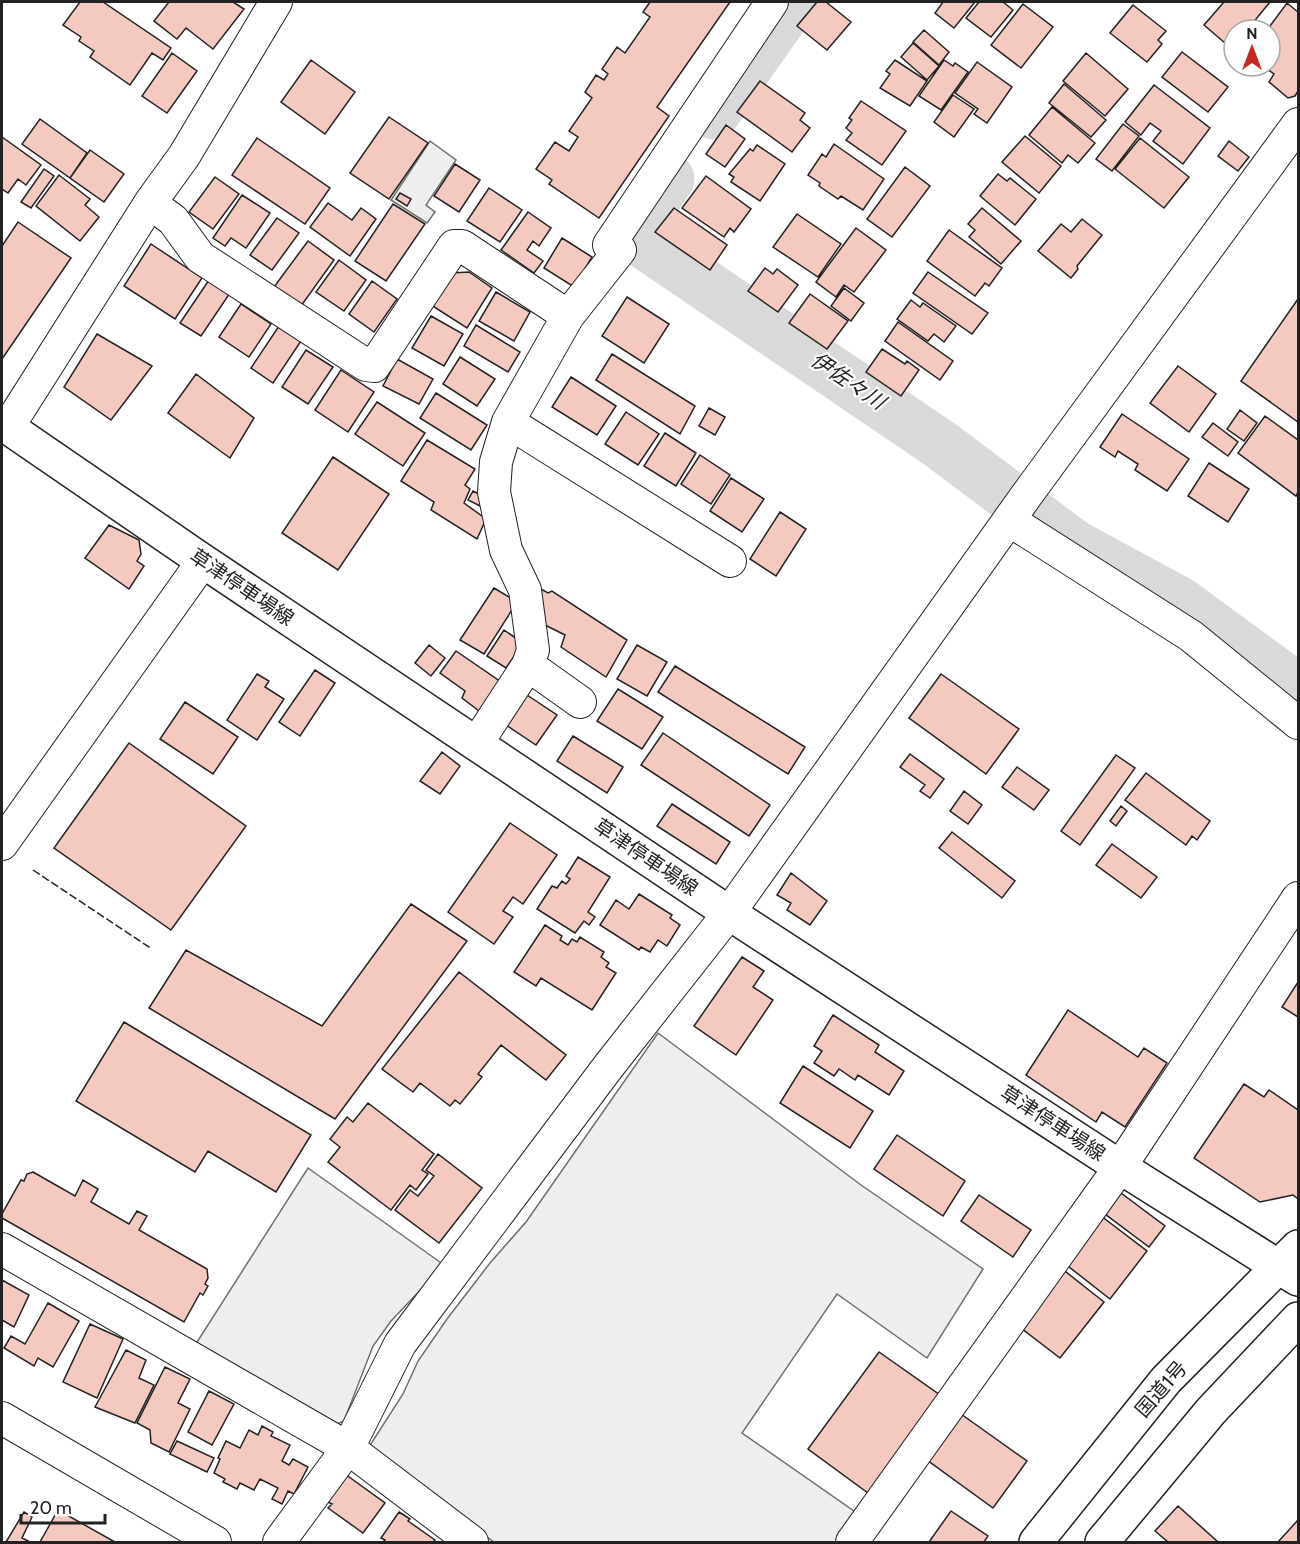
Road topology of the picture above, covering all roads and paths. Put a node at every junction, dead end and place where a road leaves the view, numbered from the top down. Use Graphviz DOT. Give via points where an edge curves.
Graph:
graph roads {
  1 [pos="772,2"];
  2 [pos="267,5"];
  3 [pos="1299,124"];
  4 [pos="150,203"];
  5 [pos="568,316"];
  6 [pos="508,422"];
  7 [pos="5,425"];
  8 [pos="1017,510"];
  9 [pos="203,561"];
  10 [pos="730,561"];
  11 [pos="528,665"];
  12 [pos="580,702"];
  13 [pos="1299,723"];
  14 [pos="477,743"];
  15 [pos="2,844"];
  16 [pos="1299,898"];
  17 [pos="729,913"];
  18 [pos="1120,1167"];
  19 [pos="2,1249"];
  20 [pos="1292,1265"];
  21 [pos="1299,1319"];
  22 [pos="2,1418"];
  23 [pos="348,1448"];
  24 [pos="214,1542"];
  25 [pos="279,1542"];
  26 [pos="472,1542"];
  27 [pos="852,1542"];
  28 [pos="1036,1542"];
  29 [pos="1102,1542"];
  1 -- 5 [label="street" via="609,245 620,250"];
  2 -- 4 [label="street" via="184,156"];
  3 -- 8 [label="street"];
  4 -- 5 [label="street" via="173,220 200,256 366,365 374,366 453,246 462,246"];
  4 -- 7 [label="street"];
  5 -- 6 [label="street"];
  6 -- 10 [label="street"];
  6 -- 11 [label="street" via="496,462 494,492 506,550 525,590 533,650"];
  7 -- 9 [label="main road, 草津停車場線"];
  8 -- 13 [label="street" via="1191,636"];
  8 -- 17 [label="street"];
  9 -- 14 [label="main road, 草津停車場線"];
  9 -- 15 [label="street"];
  11 -- 12 [label="street"];
  11 -- 14 [label="street"];
  14 -- 17 [label="main road, 草津停車場線"];
  16 -- 18 [label="street"];
  17 -- 18 [label="main road, 草津停車場線"];
  17 -- 23 [label="street" via="400,1344"];
  18 -- 20 [label="main road, 草津停車場線"];
  18 -- 27 [label="street"];
  19 -- 23 [label="street"];
  20 -- 28 [label="main road, 国道1号" via="1166,1380"];
  21 -- 29 [label="main road" via="1211,1411"];
  22 -- 24 [label="street"];
  23 -- 25 [label="street"];
  23 -- 26 [label="street"];
}
